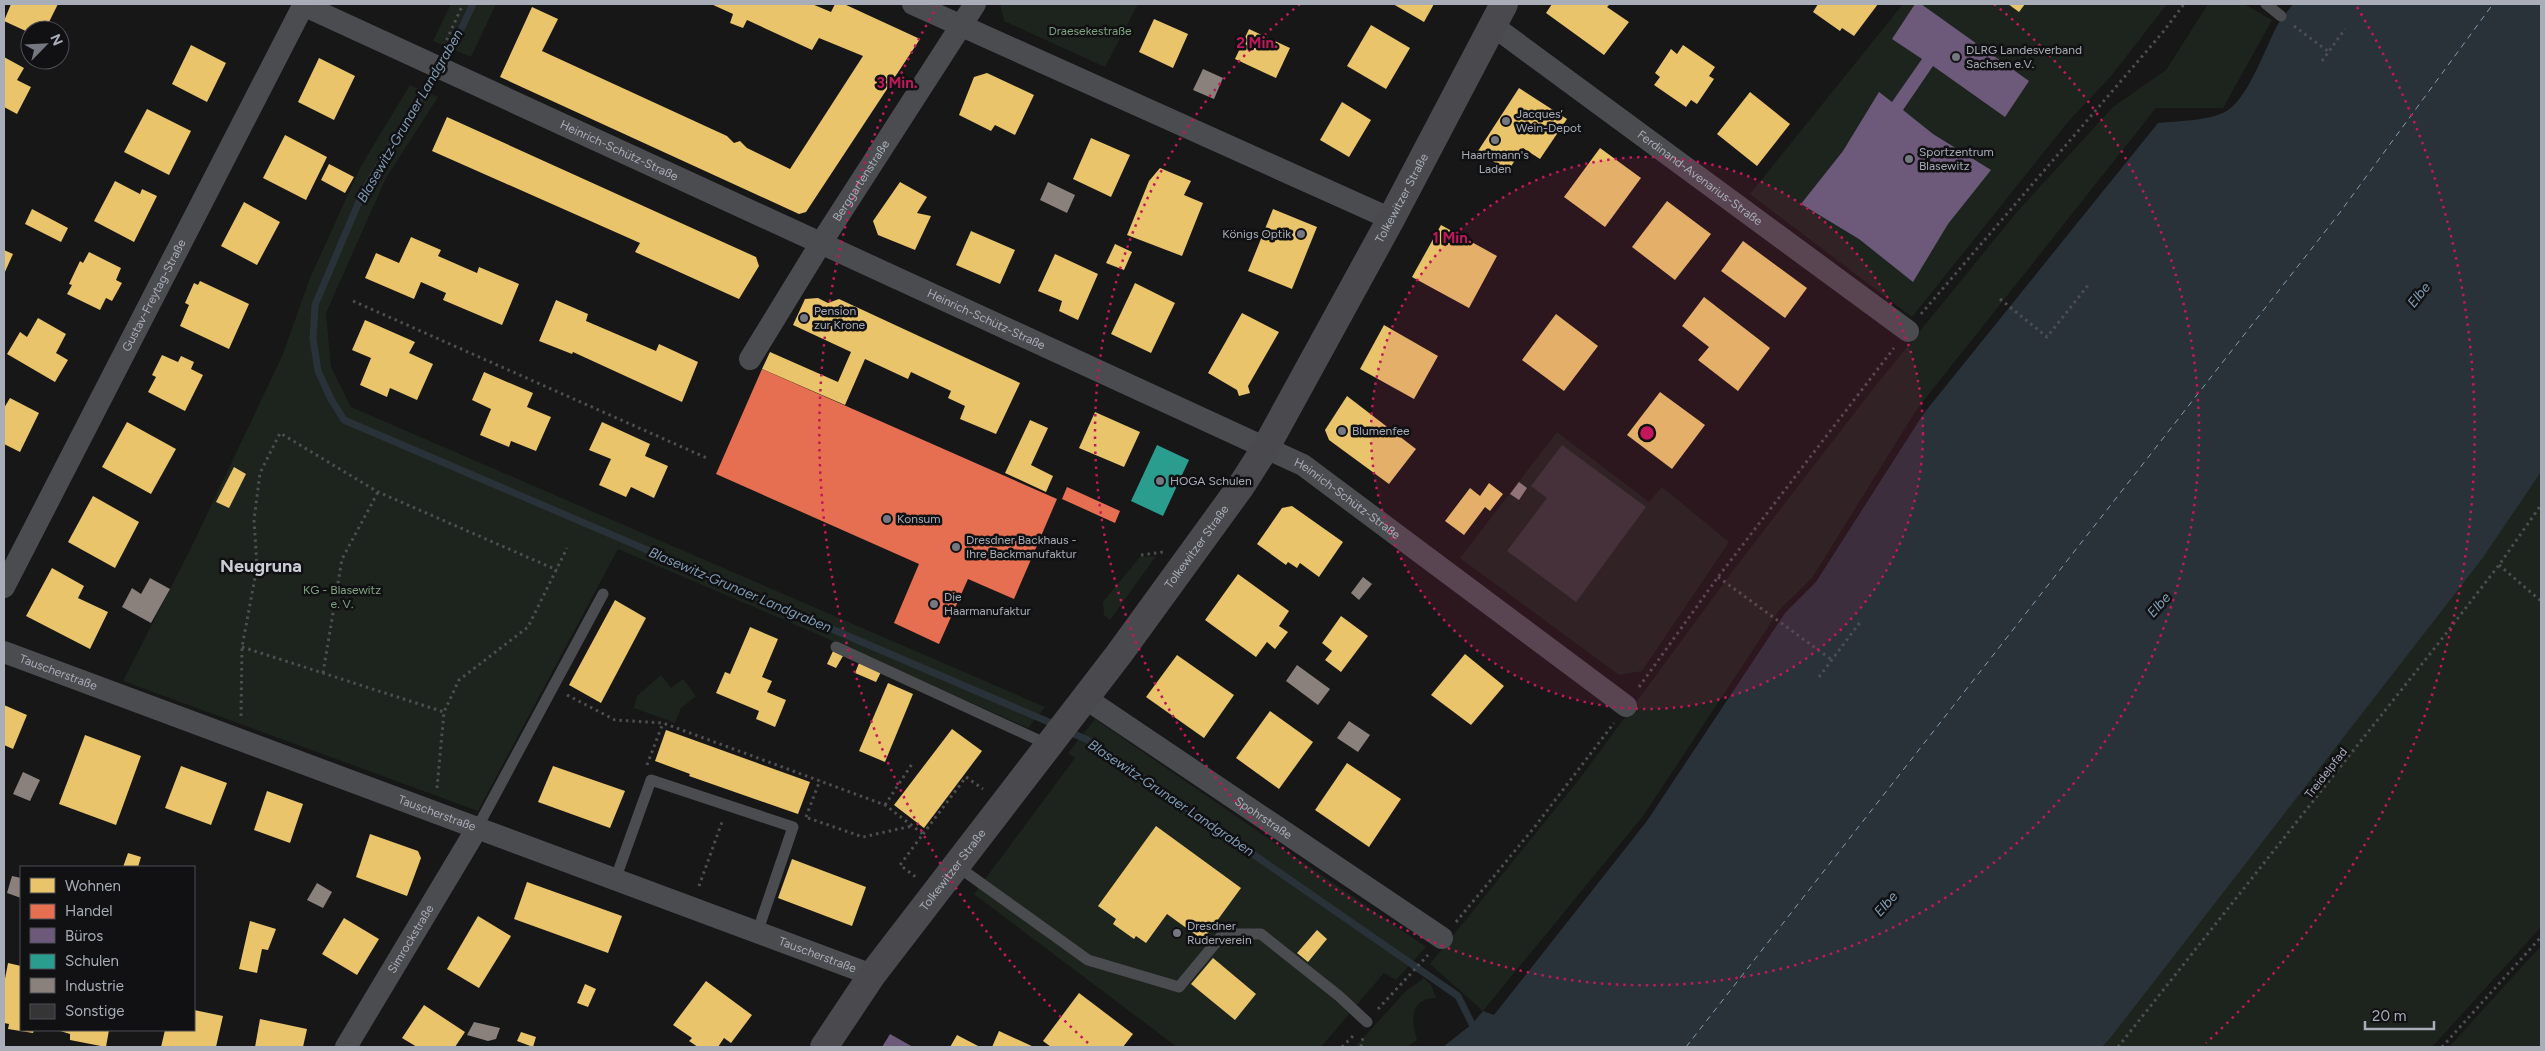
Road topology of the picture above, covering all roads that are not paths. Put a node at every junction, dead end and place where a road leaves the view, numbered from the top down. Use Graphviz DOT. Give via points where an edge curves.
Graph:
graph roads {
  1 [pos="303,4"];
  2 [pos="913,4"];
  3 [pos="976,4"];
  4 [pos="2266,4"];
  5 [pos="1498,15"];
  6 [pos="2281,16"];
  7 [pos="962,26"];
  8 [pos="1391,219"];
  9 [pos="821,243"];
  10 [pos="1908,330"];
  11 [pos="750,359"];
  12 [pos="1266,447"];
  13 [pos="4,587"];
  14 [pos="603,594"];
  15 [pos="836,647"];
  16 [pos="4,652"];
  17 [pos="1082,702"];
  18 [pos="1626,706"];
  19 [pos="1050,744"];
  20 [pos="476,830"];
  21 [pos="957,866"];
  22 [pos="615,880"];
  23 [pos="757,932"];
  24 [pos="1436,946"];
  25 [pos="872,975"];
  26 [pos="1366,1022"];
  27 [pos="346,1047"];
  28 [pos="824,1047"];
  1 -- 9 [label="street, Heinrich-Schütz-Straße"];
  1 -- 13 [label="street, Gustav-Freytag-Straße"];
  2 -- 7 [label="street"];
  3 -- 7 [label="street, Berggartenstraße"];
  4 -- 6 [label="lane"];
  5 -- 8 [label="main road, Tolkewitzer Straße"];
  5 -- 10 [label="street, Ferdinand-Avenarius-Straße"];
  7 -- 8 [label="street"];
  7 -- 9 [label="street, Berggartenstraße"];
  8 -- 12 [label="main road, Tolkewitzer Straße"];
  9 -- 11 [label="street, Berggartenstraße"];
  9 -- 12 [label="street, Heinrich-Schütz-Straße"];
  12 -- 17 [label="main road, Tolkewitzer Straße" via="1217,521"];
  12 -- 18 [label="street, Heinrich-Schütz-Straße" via="1303,465"];
  14 -- 20 [label="lane"];
  15 -- 19 [label="lane"];
  16 -- 20 [label="street, Tauscherstraße"];
  17 -- 19 [label="main road, Tolkewitzer Straße"];
  17 -- 24 [label="street, Spohrstraße"];
  19 -- 21 [label="main road, Tolkewitzer Straße"];
  20 -- 22 [label="street, Tauscherstraße"];
  20 -- 27 [label="street, Simrockstraße"];
  21 -- 25 [label="main road, Tolkewitzer Straße"];
  21 -- 26 [label="lane" via="1088,960 1179,987 1223,934 1261,934 1339,996"];
  22 -- 23 [label="street, Tauscherstraße"];
  22 -- 23 [label="lane" via="651,780 793,828"];
  23 -- 25 [label="street, Tauscherstraße"];
  25 -- 28 [label="main road, Tolkewitzer Straße"];
}
